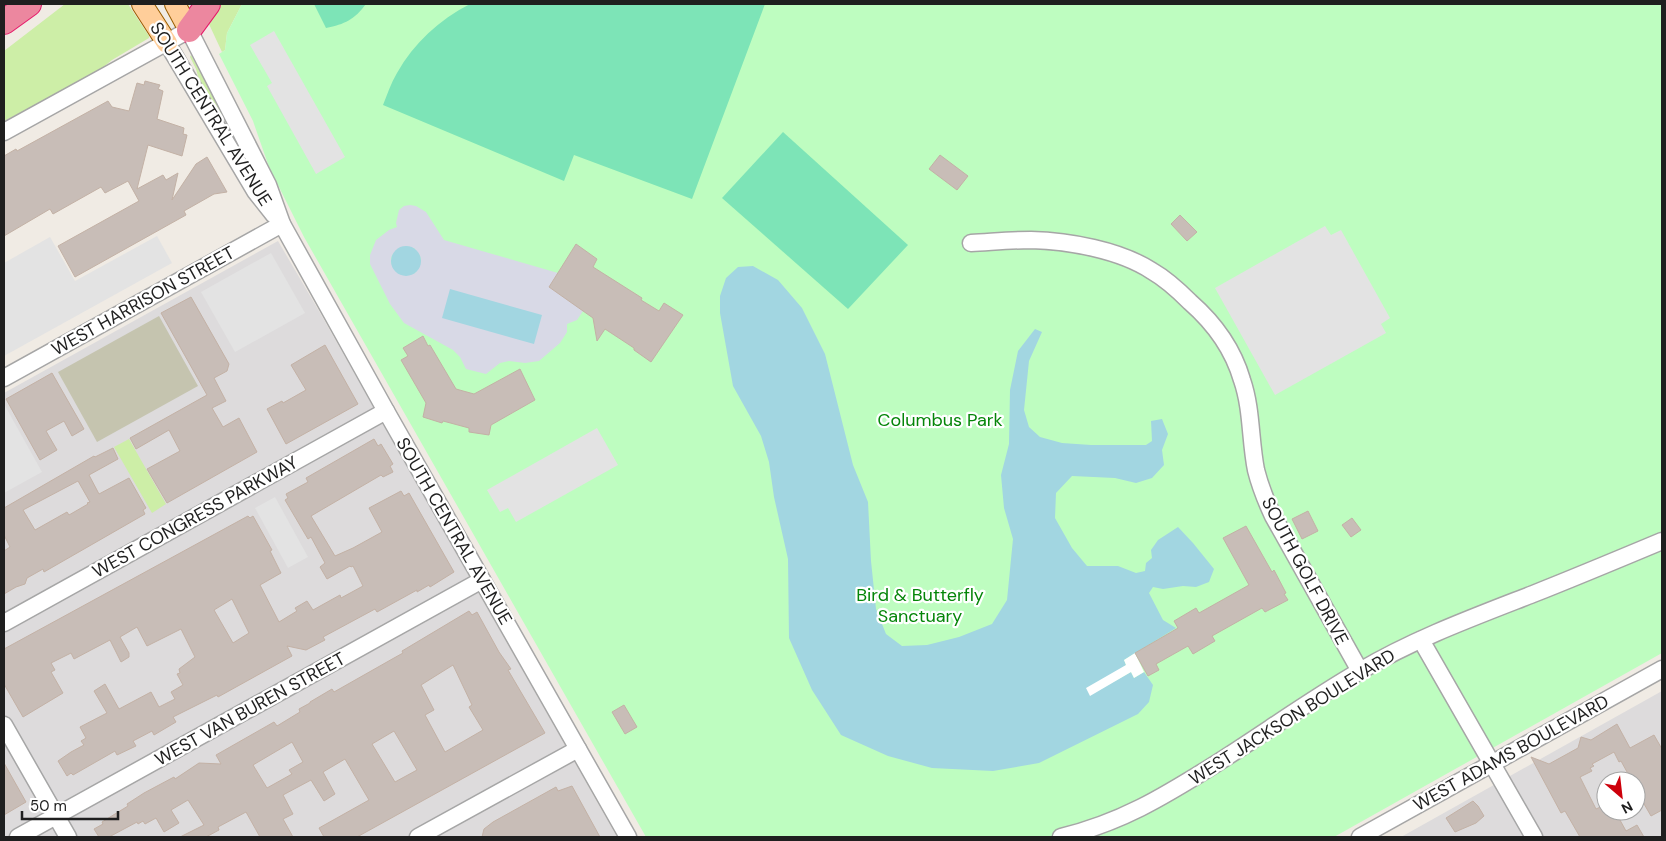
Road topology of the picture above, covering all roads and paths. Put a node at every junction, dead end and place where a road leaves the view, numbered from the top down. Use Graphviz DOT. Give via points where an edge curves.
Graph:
graph roads {
  1 [pos="28,4"];
  2 [pos="142,4"];
  3 [pos="175,4"];
  4 [pos="208,4"];
  5 [pos="4,22"];
  6 [pos="189,30"];
  7 [pos="168,43"];
  8 [pos="4,132"];
  9 [pos="282,224"];
  10 [pos="971,242"];
  11 [pos="4,378"];
  12 [pos="386,411"];
  13 [pos="1662,541"];
  14 [pos="482,580"];
  15 [pos="4,623"];
  16 [pos="1422,640"];
  17 [pos="1662,669"];
  18 [pos="1360,671"];
  19 [pos="4,725"];
  20 [pos="578,749"];
  21 [pos="1492,764"];
  22 [pos="56,816"];
  23 [pos="18,837"];
  24 [pos="68,837"];
  25 [pos="418,837"];
  26 [pos="628,837"];
  27 [pos="1061,837"];
  28 [pos="1360,837"];
  29 [pos="1534,837"];
  1 -- 5 [label="highway"];
  2 -- 7 [label="main road, SOUTH CENTRAL AVENUE"];
  3 -- 6 [label="main road, SOUTH CENTRAL AVENUE"];
  4 -- 6 [label="highway"];
  6 -- 7 [label="street"];
  6 -- 9 [label="street, SOUTH CENTRAL AVENUE" via="268,185"];
  7 -- 8 [label="street"];
  7 -- 9 [label="street, SOUTH CENTRAL AVENUE" via="255,191"];
  9 -- 11 [label="street, WEST HARRISON STREET"];
  9 -- 12 [label="street, SOUTH CENTRAL AVENUE"];
  10 -- 18 [label="street, SOUTH GOLF DRIVE" via="1033,240 1092,248 1123,257 1152,270 1204,314 1229,349 1242,379 1262,492"];
  12 -- 14 [label="street, SOUTH CENTRAL AVENUE"];
  12 -- 15 [label="street, WEST CONGRESS PARKWAY"];
  13 -- 16 [label="street, WEST JACKSON BOULEVARD"];
  14 -- 20 [label="street, SOUTH CENTRAL AVENUE"];
  14 -- 22 [label="street, WEST VAN BUREN STREET"];
  16 -- 18 [label="street, WEST JACKSON BOULEVARD"];
  16 -- 21 [label="street"];
  17 -- 21 [label="street, WEST ADAMS BOULEVARD"];
  18 -- 27 [label="street, WEST JACKSON BOULEVARD" via="1140,809 1086,831"];
  19 -- 22 [label="street"];
  20 -- 25 [label="street"];
  20 -- 26 [label="street, SOUTH CENTRAL AVENUE"];
  21 -- 28 [label="street, WEST ADAMS BOULEVARD"];
  21 -- 29 [label="street"];
  22 -- 23 [label="street, WEST VAN BUREN STREET"];
  22 -- 24 [label="street"];
}
